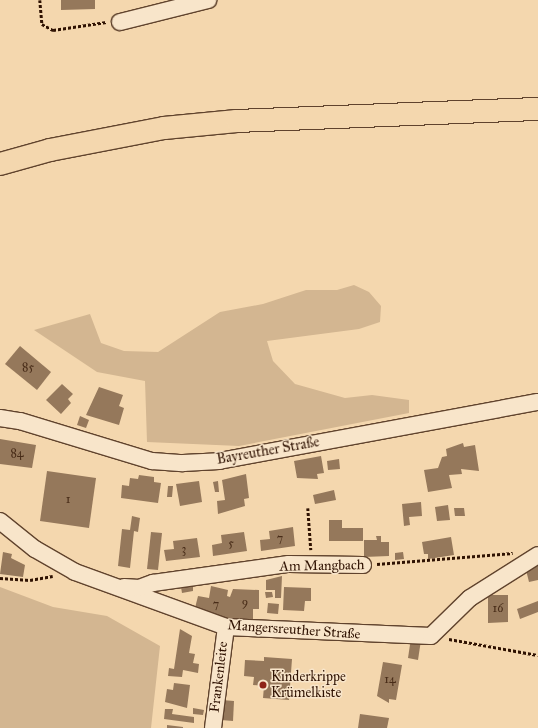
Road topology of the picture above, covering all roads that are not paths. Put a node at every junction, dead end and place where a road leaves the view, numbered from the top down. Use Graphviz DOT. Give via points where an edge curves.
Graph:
graph roads {
  1 [pos="208,0"];
  2 [pos="120,22"];
  3 [pos="538,109"];
  4 [pos="0,164"];
  5 [pos="538,402"];
  6 [pos="0,418"];
  7 [pos="0,521"];
  8 [pos="538,555"];
  9 [pos="363,565"];
  10 [pos="108,585"];
  11 [pos="226,627"];
  12 [pos="213,728"];
  1 -- 2 [label="street"];
  3 -- 4 [label="main road" via="237,121 164,128 50,150"];
  5 -- 6 [label="street, Bayreuther Straße" via="218,461 183,463 152,462 20,421"];
  7 -- 10 [label="street, Mangersreuther Straße" via="35,550 75,572"];
  8 -- 11 [label="street, Mangersreuther Straße" via="470,598 431,636"];
  9 -- 10 [label="street, Am Mangbach" via="312,564 222,573 140,588"];
  10 -- 11 [label="street, Mangersreuther Straße"];
  11 -- 12 [label="street, Frankenleite"];
}
